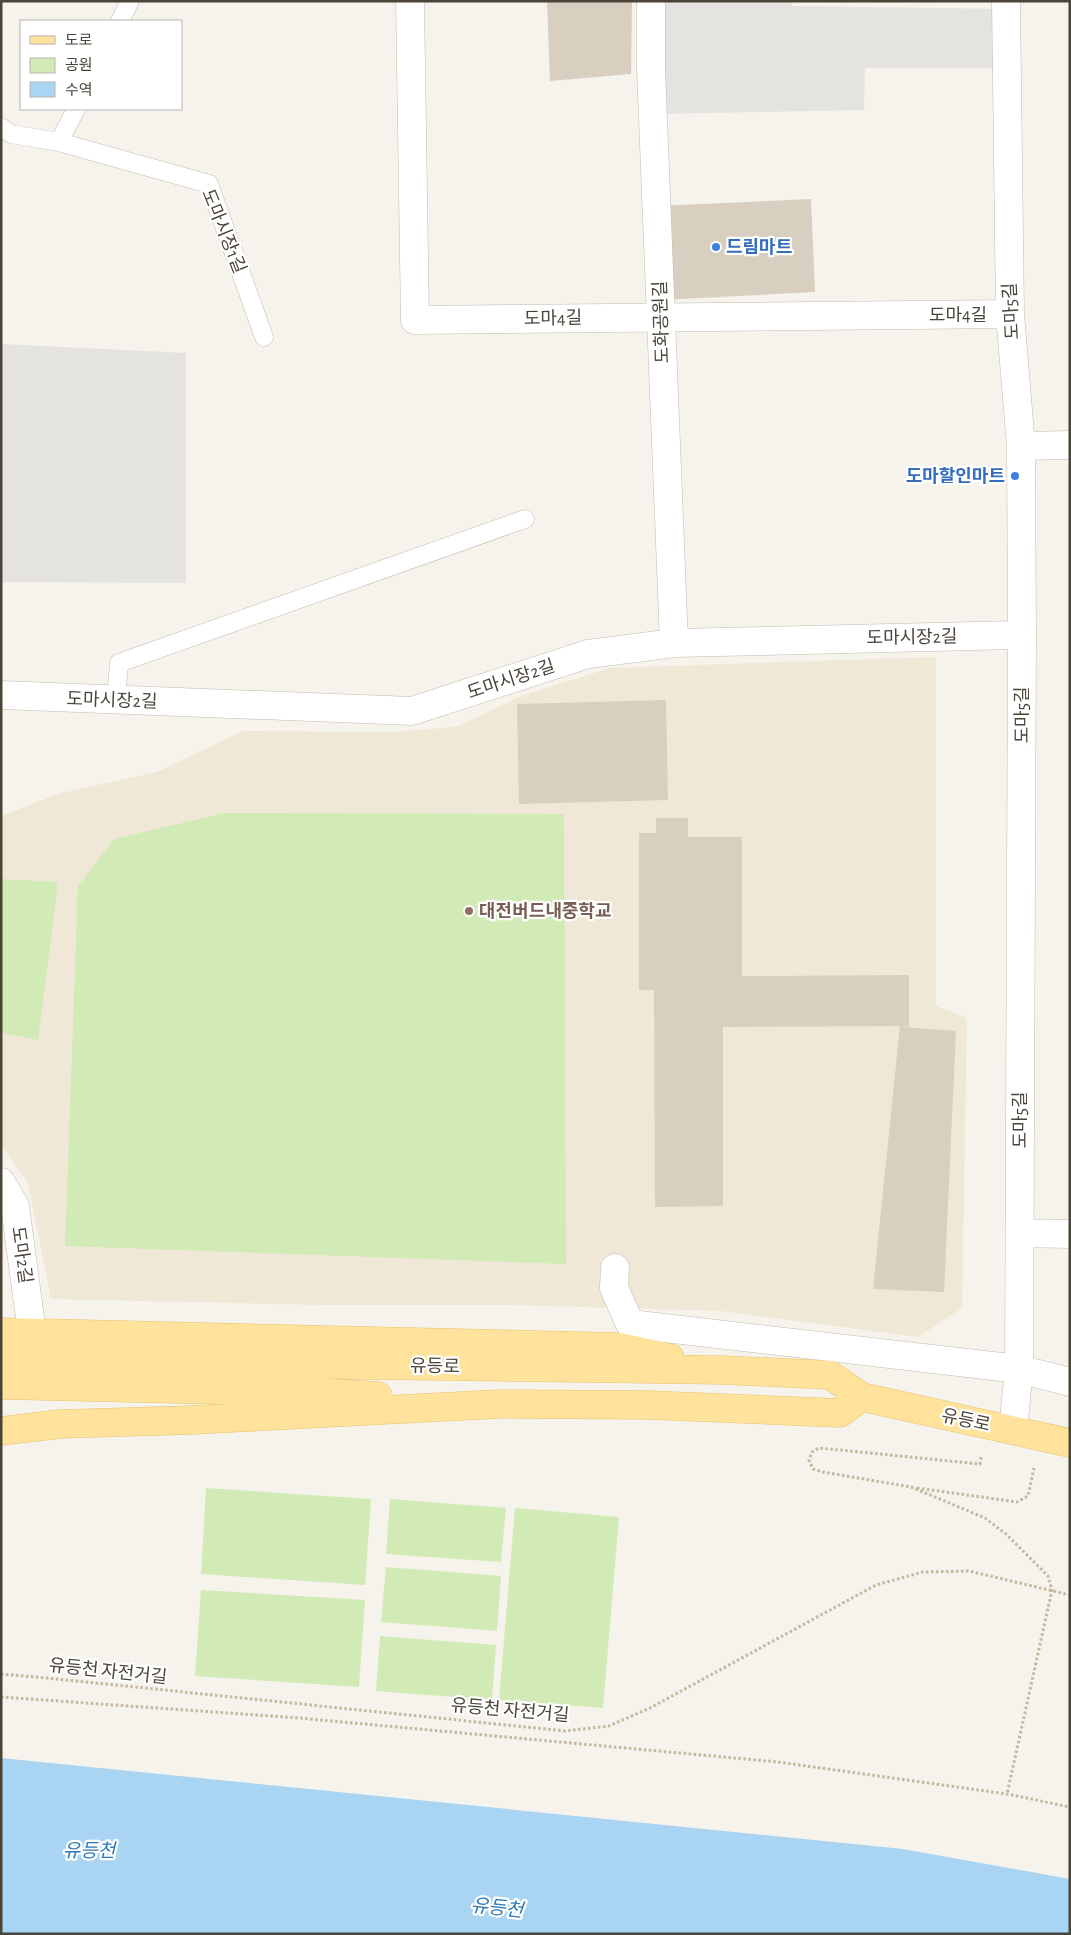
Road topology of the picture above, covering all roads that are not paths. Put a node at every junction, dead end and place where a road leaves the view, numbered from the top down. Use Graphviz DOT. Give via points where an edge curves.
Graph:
graph roads {
  1 [pos="130,1"];
  2 [pos="410,1"];
  3 [pos="651,1"];
  4 [pos="1006,1"];
  5 [pos="120,20"];
  6 [pos="76,110"];
  7 [pos="1,127"];
  8 [pos="60,142"];
  9 [pos="1010,314"];
  10 [pos="661,317"];
  11 [pos="264,337"];
  12 [pos="1070,445"];
  13 [pos="1021,446"];
  14 [pos="524,520"];
  15 [pos="1022,635"];
  16 [pos="674,643"];
  17 [pos="1,695"];
  18 [pos="116,700"];
  19 [pos="1,1182"];
  20 [pos="1020,1233"];
  21 [pos="1070,1234"];
  22 [pos="615,1268"];
  23 [pos="1,1332"];
  24 [pos="32,1333"];
  25 [pos="1,1360"];
  26 [pos="722,1370"];
  27 [pos="1018,1370"];
  28 [pos="1070,1382"];
  29 [pos="1,1385"];
  30 [pos="862,1398"];
  31 [pos="499,1404"];
  32 [pos="1013,1430"];
  33 [pos="1,1431"];
  34 [pos="1070,1443"];
  1 -- 5 [label="lane"];
  2 -- 10 [label="street, 도마4길" via="414,320"];
  3 -- 10 [label="street, 도화공원길"];
  4 -- 9 [label="street, 도마5길"];
  6 -- 8 [label="lane"];
  7 -- 8 [label="lane, 도마시장1길" via="11,134"];
  8 -- 11 [label="lane, 도마시장1길" via="209,184"];
  9 -- 10 [label="street, 도마4길"];
  9 -- 13 [label="street, 도마5길"];
  10 -- 16 [label="street, 도화공원길"];
  12 -- 13 [label="street"];
  13 -- 15 [label="street, 도마5길"];
  14 -- 18 [label="lane" via="119,664"];
  15 -- 16 [label="street, 도마시장2길"];
  15 -- 20 [label="street, 도마5길"];
  16 -- 18 [label="street, 도마시장2길" via="588,654 412,711"];
  17 -- 18 [label="street, 도마시장2길"];
  19 -- 24 [label="street, 도마2길" via="15,1206"];
  20 -- 21 [label="street"];
  20 -- 27 [label="street, 도마5길"];
  22 -- 27 [label="street" via="614,1288 630,1324"];
  23 -- 24 [label="main road"];
  24 -- 26 [label="main road" via="619,1347"];
  25 -- 26 [label="main road, 유등로"];
  26 -- 30 [label="main road, 유등로" via="830,1375"];
  27 -- 28 [label="street"];
  27 -- 32 [label="street, 도마5길"];
  29 -- 31 [label="main road" via="317,1392"];
  30 -- 31 [label="main road" via="840,1413 648,1405"];
  30 -- 32 [label="main road, 유등로"];
  31 -- 33 [label="main road" via="60,1424"];
  32 -- 34 [label="main road, 유등로"];
}
